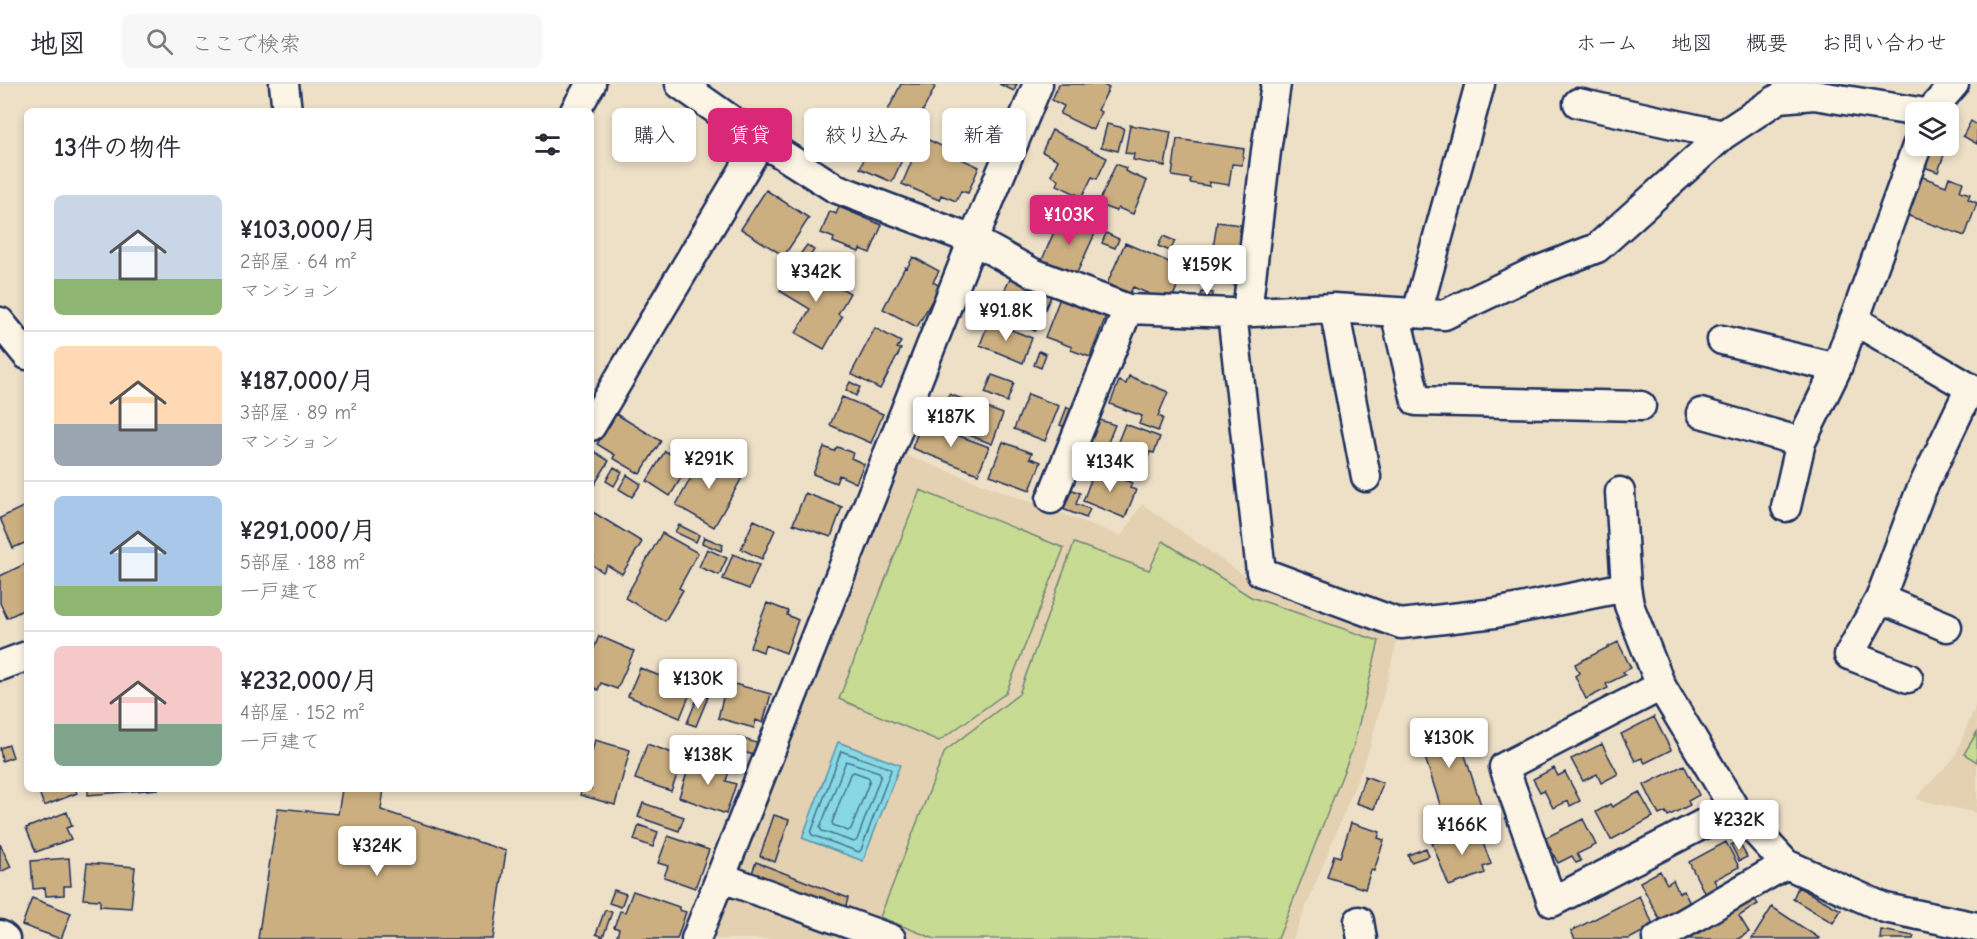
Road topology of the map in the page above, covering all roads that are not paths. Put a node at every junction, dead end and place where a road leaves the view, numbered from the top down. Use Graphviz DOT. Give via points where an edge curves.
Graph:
graph roads {
  1 [pos="284,84"];
  2 [pos="591,84"];
  3 [pos="680,84"];
  4 [pos="1038,84"];
  5 [pos="1276,84"];
  6 [pos="1480,84"];
  7 [pos="1954,84"];
  8 [pos="1939,102"];
  9 [pos="1578,103"];
  10 [pos="287,108"];
  11 [pos="577,108"];
  12 [pos="714,108"];
  13 [pos="1905,110"];
  14 [pos="1723,135"];
  15 [pos="1913,156"];
  16 [pos="792,161"];
  17 [pos="748,162"];
  18 [pos="973,240"];
  19 [pos="1334,308"];
  20 [pos="1128,309"];
  21 [pos="1240,312"];
  22 [pos="1406,312"];
  23 [pos="1854,320"];
  24 [pos="0,322"];
  25 [pos="1722,340"];
  26 [pos="24,351"];
  27 [pos="1837,368"];
  28 [pos="1641,406"];
  29 [pos="1701,413"];
  30 [pos="594,421"];
  31 [pos="1801,442"];
  32 [pos="1366,477"];
  33 [pos="1620,492"];
  34 [pos="1051,499"];
  35 [pos="1786,507"];
  36 [pos="1626,587"];
  37 [pos="1880,599"];
  38 [pos="1947,627"];
  39 [pos="24,657"];
  40 [pos="0,666"];
  41 [pos="1908,678"];
  42 [pos="1661,686"];
  43 [pos="1734,808"];
  44 [pos="1786,864"];
  45 [pos="720,877"];
  46 [pos="1977,927"];
  47 [pos="0,935"];
  48 [pos="5,939"];
  49 [pos="696,939"];
  50 [pos="891,939"];
  51 [pos="1657,939"];
  1 -- 10 [label="street"];
  2 -- 11 [label="street"];
  3 -- 12 [label="street"];
  4 -- 18 [label="street"];
  5 -- 21 [label="street"];
  6 -- 22 [label="street"];
  7 -- 8 [label="street"];
  9 -- 14 [label="street"];
  13 -- 14 [label="street" via="1814,95 1779,98"];
  14 -- 22 [label="street" via="1597,248 1532,273 1444,315"];
  15 -- 23 [label="street"];
  16 -- 18 [label="street" via="835,188"];
  17 -- 30 [label="street"];
  18 -- 20 [label="street" via="1033,273"];
  18 -- 45 [label="street"];
  19 -- 21 [label="street"];
  19 -- 22 [label="street"];
  19 -- 32 [label="street"];
  20 -- 21 [label="street"];
  20 -- 34 [label="street"];
  21 -- 36 [label="street" via="1261,572 1401,624 1495,613"];
  22 -- 28 [label="street" via="1416,401"];
  23 -- 27 [label="street"];
  23 -- 37 [label="street" via="1970,388 1919,495"];
  24 -- 26 [label="street"];
  25 -- 27 [label="street"];
  27 -- 31 [label="street"];
  29 -- 31 [label="street"];
  31 -- 35 [label="street"];
  33 -- 36 [label="street"];
  36 -- 42 [label="street" via="1629,605"];
  37 -- 38 [label="street"];
  37 -- 41 [label="street" via="1849,655"];
  39 -- 40 [label="street"];
  42 -- 43 [label="street"];
  42 -- 43 [label="street" via="1504,767 1552,902"];
  43 -- 44 [label="street"];
  44 -- 46 [label="street" via="1885,908"];
  44 -- 51 [label="street"];
  45 -- 49 [label="street"];
  45 -- 50 [label="street"];
  47 -- 48 [label="street"];
}
